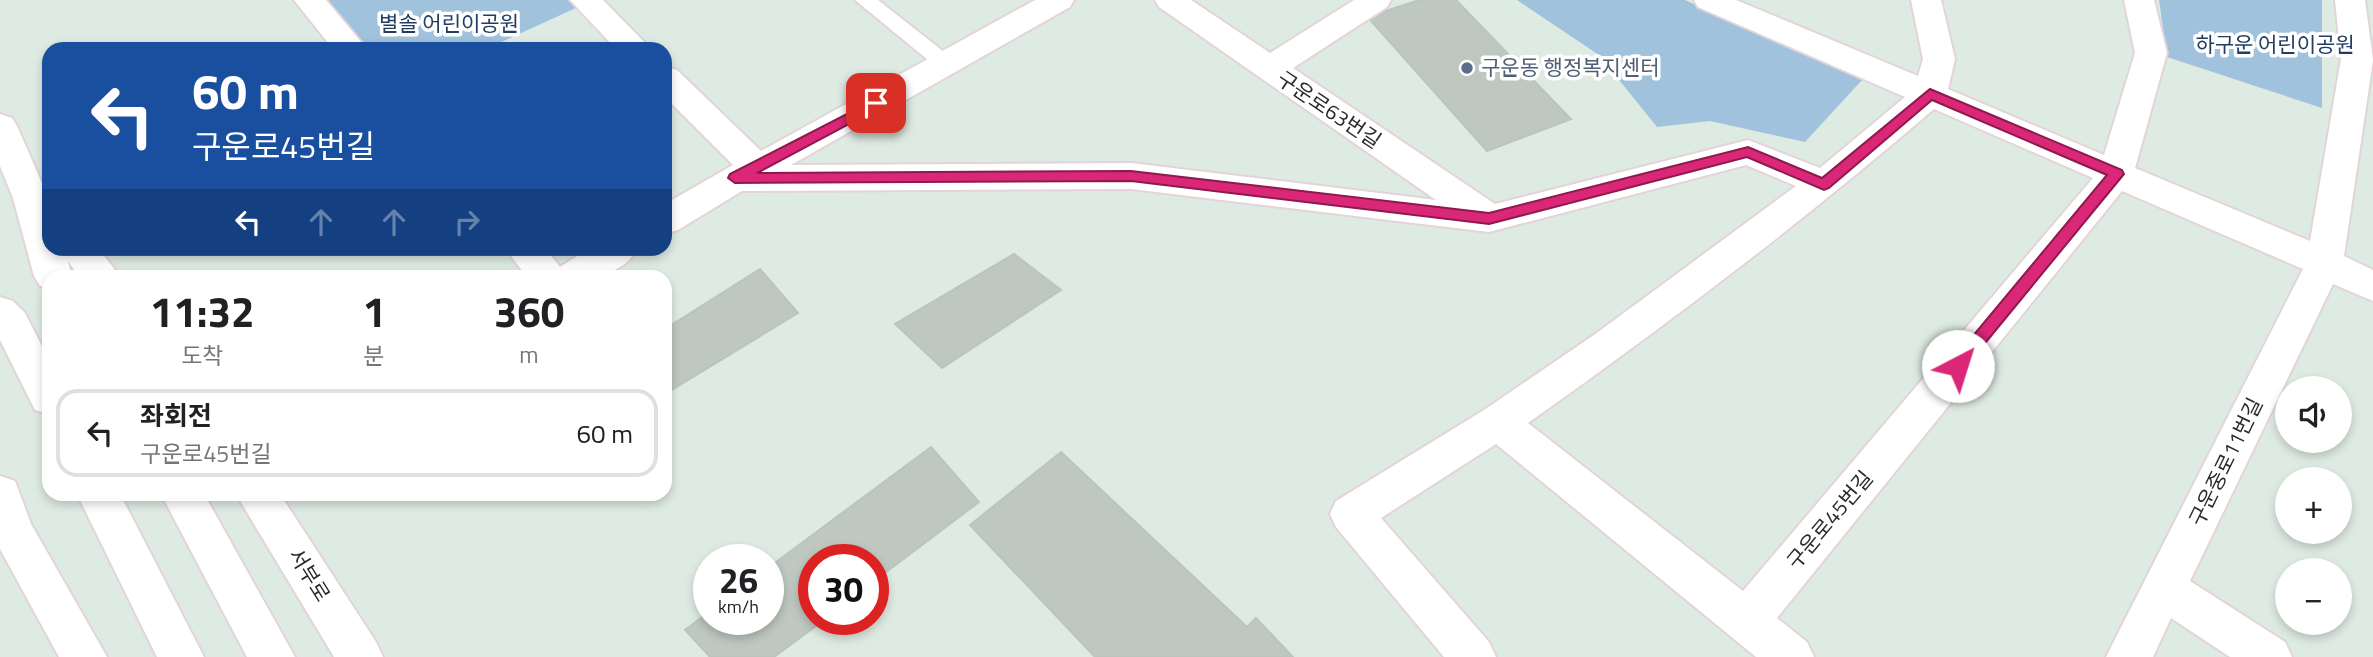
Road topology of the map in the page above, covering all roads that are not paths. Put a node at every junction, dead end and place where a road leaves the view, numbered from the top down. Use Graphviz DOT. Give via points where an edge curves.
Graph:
graph roads {
  1 [pos="309,0"];
  2 [pos="585,0"];
  3 [pos="865,0"];
  4 [pos="1059,0"];
  5 [pos="1170,0"];
  6 [pos="1376,0"];
  7 [pos="1709,0"];
  8 [pos="1926,0"];
  9 [pos="2138,0"];
  10 [pos="2350,0"];
  11 [pos="345,42"];
  12 [pos="628,42"];
  13 [pos="2365,62"];
  14 [pos="946,64"];
  15 [pos="1269,69"];
  16 [pos="672,86"];
  17 [pos="1930,94"];
  18 [pos="0,126"];
  19 [pos="747,173"];
  20 [pos="2116,174"];
  21 [pos="1824,184"];
  22 [pos="40,208"];
  23 [pos="672,217"];
  24 [pos="1489,219"];
  25 [pos="83,256"];
  26 [pos="530,256"];
  27 [pos="607,256"];
  28 [pos="2325,262"];
  29 [pos="96,270"];
  30 [pos="542,270"];
  31 [pos="584,270"];
  32 [pos="2373,288"];
  33 [pos="0,312"];
  34 [pos="42,384"];
  35 [pos="1498,422"];
  36 [pos="0,494"];
  37 [pos="102,501"];
  38 [pos="185,501"];
  39 [pos="261,501"];
  40 [pos="2163,588"];
  41 [pos="1746,622"];
  42 [pos="84,657"];
  43 [pos="181,657"];
  44 [pos="272,657"];
  45 [pos="360,657"];
  46 [pos="1473,657"];
  47 [pos="1791,657"];
  48 [pos="2129,657"];
  49 [pos="2269,657"];
  1 -- 11 [label="street"];
  2 -- 12 [label="street"];
  3 -- 14 [label="lane"];
  4 -- 14 [label="street"];
  5 -- 15 [label="street, 구운로63번길"];
  6 -- 15 [label="street"];
  7 -- 17 [label="street"];
  8 -- 17 [label="street" via="1939,59"];
  9 -- 20 [label="street, 구운로45번길" via="2151,53"];
  10 -- 13 [label="street, 구운중로11번길"];
  13 -- 28 [label="street, 구운중로11번길"];
  14 -- 19 [label="street"];
  15 -- 24 [label="street, 구운로63번길"];
  16 -- 19 [label="street"];
  17 -- 20 [label="street"];
  17 -- 21 [label="street"];
  18 -- 22 [label="street"];
  19 -- 23 [label="street"];
  19 -- 24 [label="street" via="1131,176"];
  20 -- 28 [label="street"];
  20 -- 41 [label="street, 구운로45번길"];
  21 -- 24 [label="street" via="1748,152"];
  21 -- 35 [label="street"];
  25 -- 29 [label="street"];
  26 -- 30 [label="street"];
  27 -- 31 [label="street"];
  28 -- 32 [label="street"];
  28 -- 40 [label="street, 구운중로11번길"];
  33 -- 34 [label="street"];
  35 -- 41 [label="street"];
  35 -- 46 [label="street" via="1351,514"];
  36 -- 42 [label="street" via="12,530"];
  37 -- 43 [label="street"];
  38 -- 44 [label="street"];
  39 -- 45 [label="street, 서부로"];
  40 -- 48 [label="street, 구운중로11번길"];
  40 -- 49 [label="street"];
  41 -- 47 [label="street"];
}
